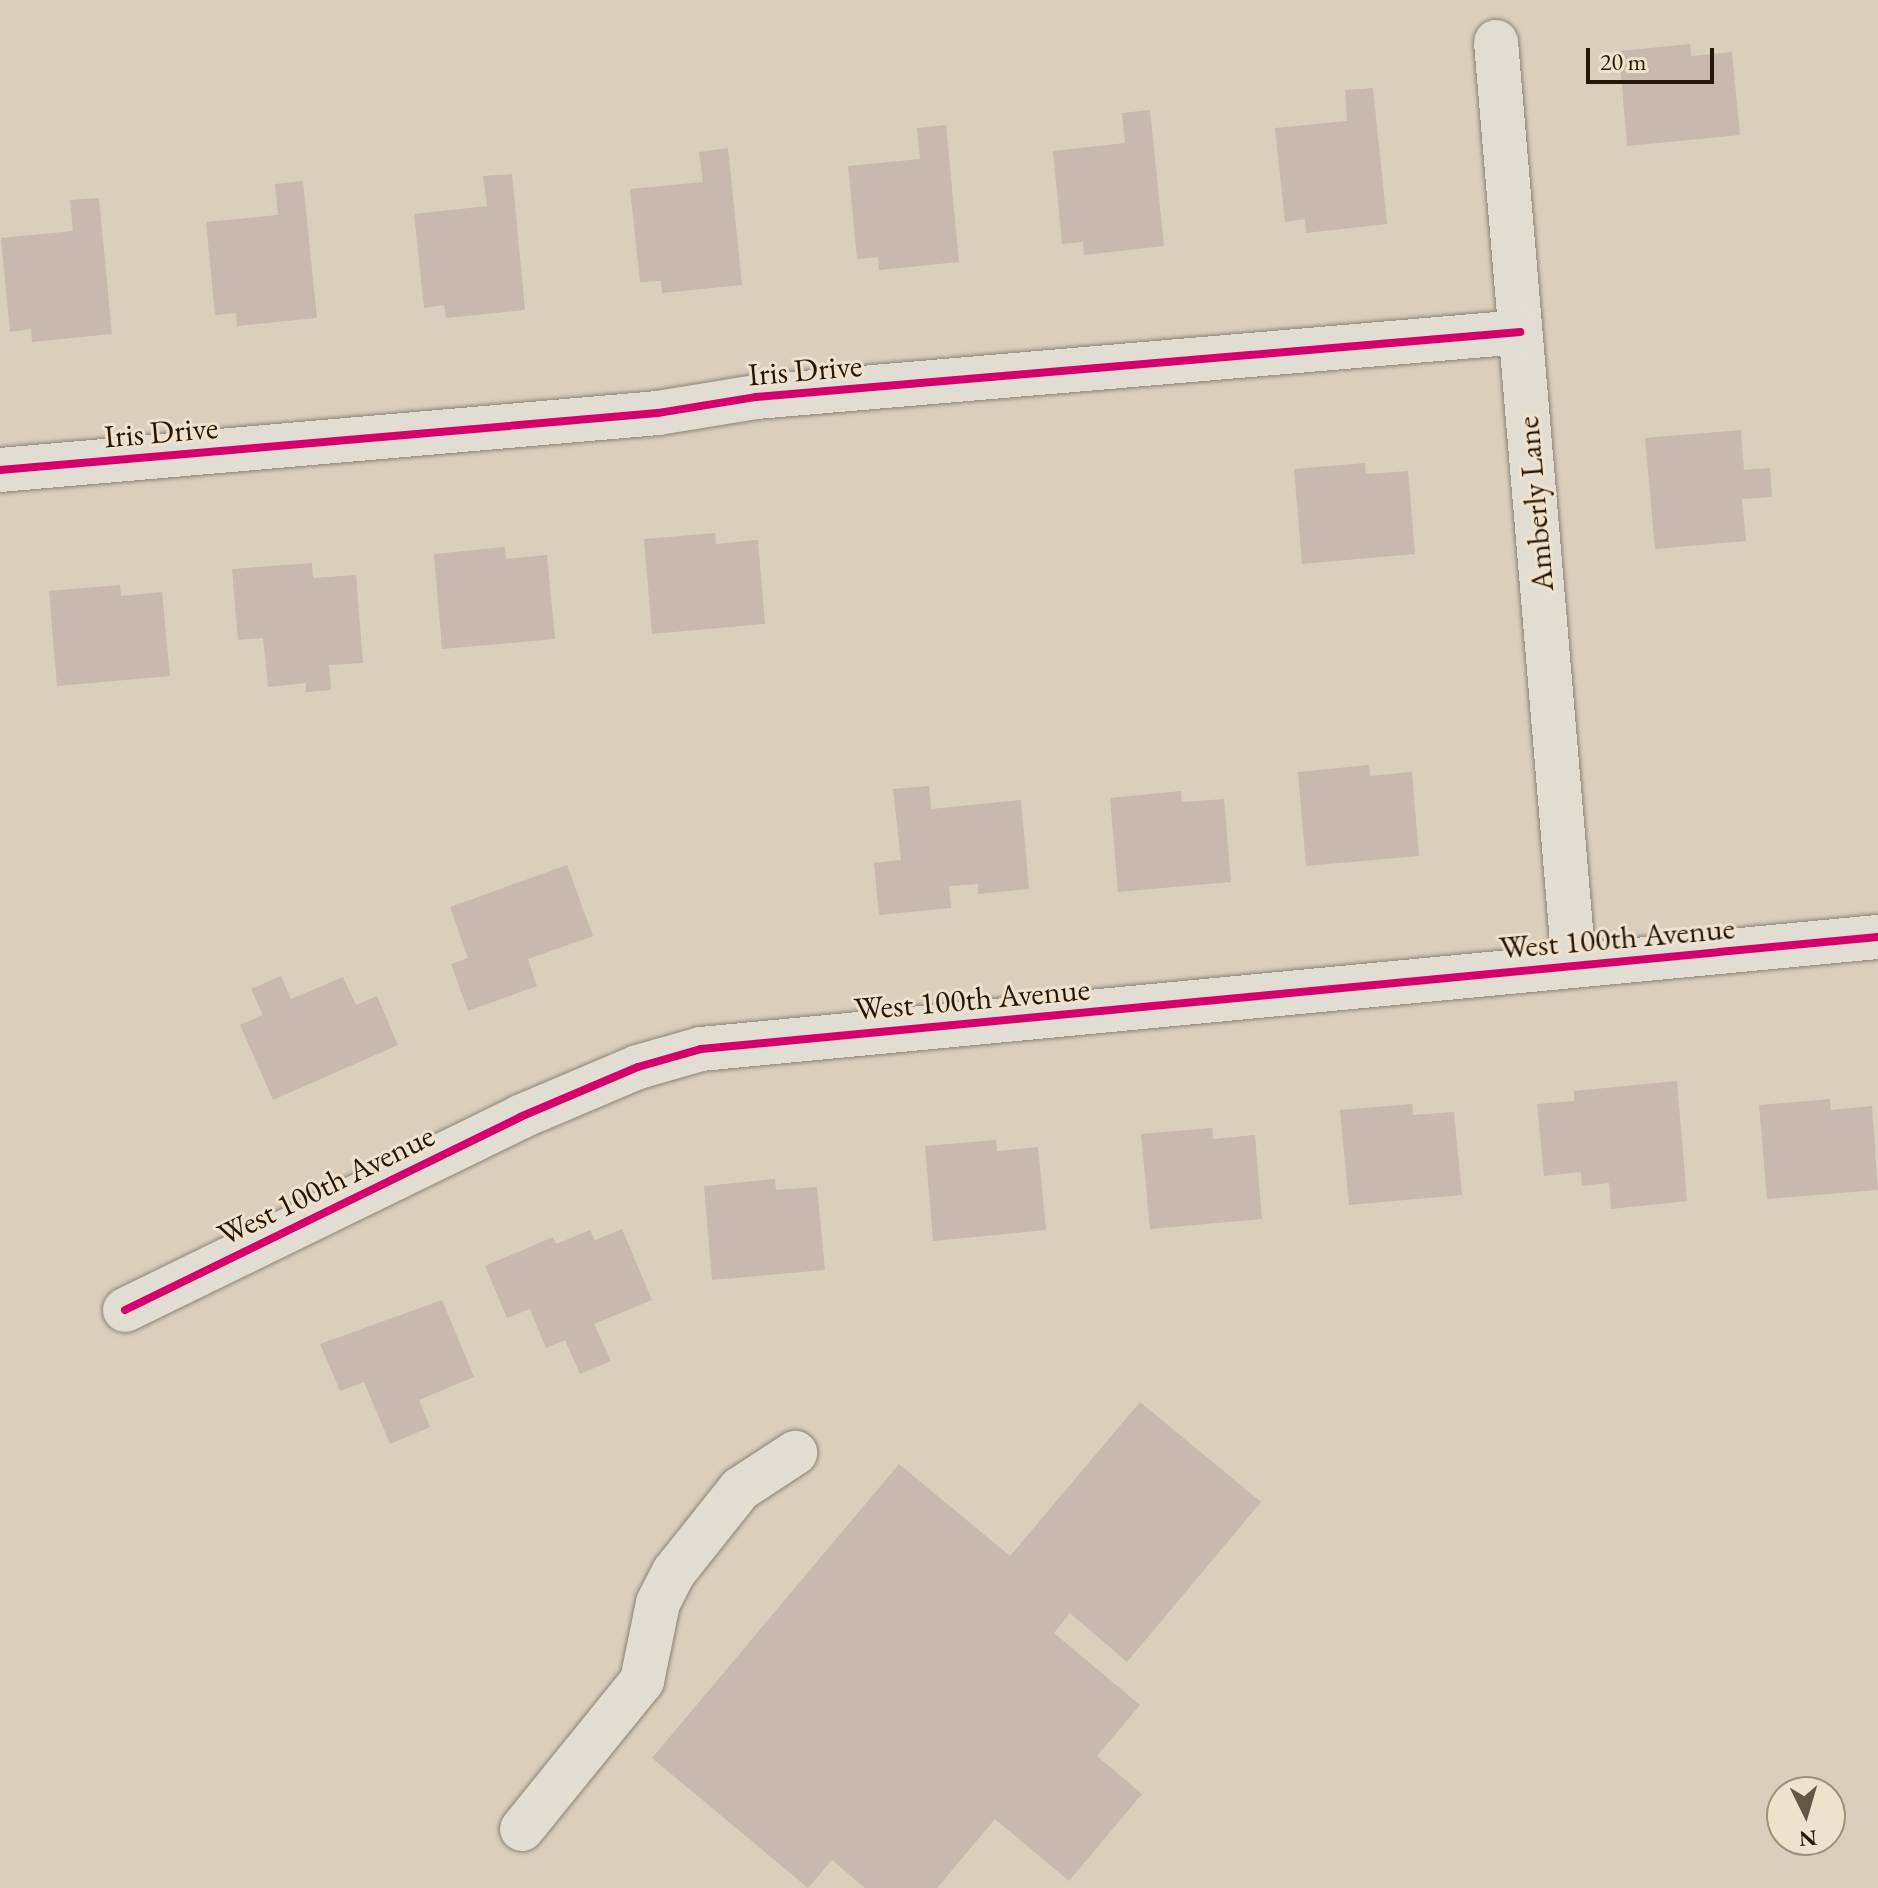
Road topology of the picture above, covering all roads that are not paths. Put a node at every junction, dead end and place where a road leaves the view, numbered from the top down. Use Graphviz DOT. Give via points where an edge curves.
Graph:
graph roads {
  1 [pos="1496,42"];
  2 [pos="1520,332"];
  3 [pos="0,470"];
  4 [pos="1878,937"];
  5 [pos="1574,966"];
  6 [pos="125,1310"];
  7 [pos="795,1453"];
  8 [pos="522,1829"];
  1 -- 2 [label="street, Amberly Lane"];
  2 -- 3 [label="street, Iris Drive" via="756,397 658,413"];
  2 -- 5 [label="street, Amberly Lane"];
  4 -- 5 [label="street, West 100th Avenue"];
  5 -- 6 [label="street, West 100th Avenue" via="701,1049 638,1067 520,1117"];
  7 -- 8 [label="street" via="740,1489 674,1572 658,1603 642,1681"];
}
